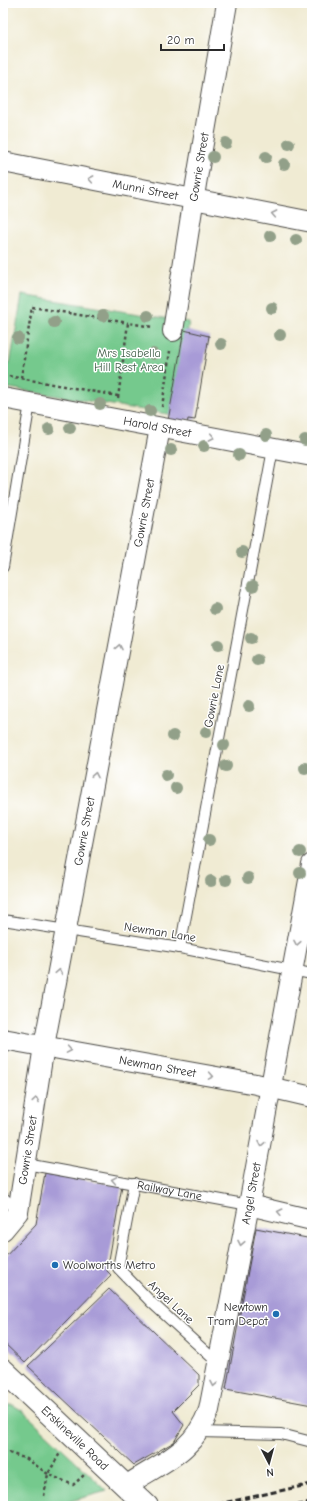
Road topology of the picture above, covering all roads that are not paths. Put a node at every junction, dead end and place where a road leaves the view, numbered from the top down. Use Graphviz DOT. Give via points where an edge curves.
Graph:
graph roads {
  1 [pos="227,3"];
  2 [pos="3,162"];
  3 [pos="194,198"];
  4 [pos="312,222"];
  5 [pos="173,331"];
  6 [pos="3,398"];
  7 [pos="30,403"];
  8 [pos="160,428"];
  9 [pos="273,449"];
  10 [pos="312,456"];
  11 [pos="3,567"];
  12 [pos="312,864"];
  13 [pos="3,920"];
  14 [pos="66,931"];
  15 [pos="180,948"];
  16 [pos="293,969"];
  17 [pos="312,974"];
  18 [pos="3,1039"];
  19 [pos="44,1046"];
  20 [pos="271,1088"];
  21 [pos="312,1097"];
  22 [pos="26,1164"];
  23 [pos="134,1183"];
  24 [pos="3,1197"];
  25 [pos="249,1205"];
  26 [pos="18,1212"];
  27 [pos="312,1220"];
  28 [pos="3,1230"];
  29 [pos="218,1363"];
  30 [pos="6,1377"];
  31 [pos="199,1432"];
  32 [pos="312,1442"];
  33 [pos="137,1496"];
  1 -- 3 [label="street, Gowrie Street"];
  3 -- 2 [label="street, Munni Street, one-way"];
  4 -- 3 [label="street, Munni Street, one-way"];
  3 -- 5 [label="street, Gowrie Street"];
  6 -- 7 [label="street, Harold Street"];
  7 -- 8 [label="street, Harold Street"];
  7 -- 11 [label="lane"];
  8 -- 9 [label="street, Harold Street, one-way"];
  14 -- 8 [label="street, Gowrie Street, one-way"];
  9 -- 10 [label="street, Harold Street"];
  9 -- 15 [label="lane, Gowrie Lane"];
  12 -- 16 [label="street, Angel Street, one-way"];
  13 -- 14 [label="lane, Newman Lane"];
  14 -- 15 [label="lane, Newman Lane"];
  19 -- 14 [label="street, Gowrie Street, one-way"];
  15 -- 16 [label="lane, Newman Lane"];
  16 -- 17 [label="lane, Newman Lane"];
  16 -- 20 [label="street, Angel Street"];
  18 -- 19 [label="street, Newman Street"];
  19 -- 20 [label="street, Newman Street, one-way"];
  22 -- 19 [label="street, Gowrie Street, one-way"];
  20 -- 21 [label="street, Newman Street"];
  20 -- 25 [label="street, Angel Street, one-way"];
  23 -- 22 [label="lane, Railway Lane, one-way"];
  22 -- 26 [label="street, Gowrie Street"];
  23 -- 25 [label="lane, Railway Lane"];
  23 -- 29 [label="lane, Angel Lane" via="118,1268"];
  24 -- 26 [label="lane"];
  27 -- 25 [label="street, Railway Lane, one-way"];
  25 -- 29 [label="street, Angel Street, one-way"];
  26 -- 28 [label="street"];
  29 -- 31 [label="street, Angel Street, one-way" via="208,1410"];
  30 -- 33 [label="main road, Erskineville Road"];
  31 -- 32 [label="lane" via="281,1434"];
  31 -- 33 [label="street, Angel Street"];
}
